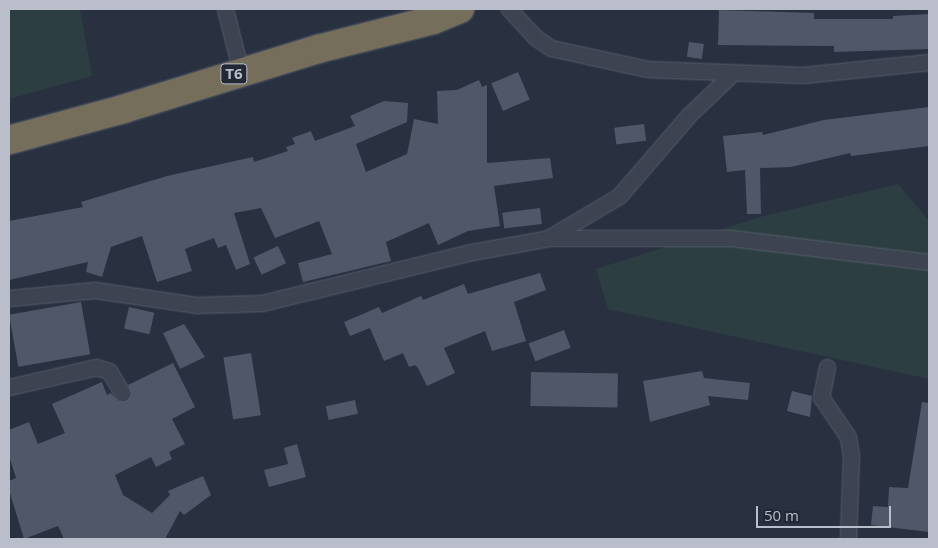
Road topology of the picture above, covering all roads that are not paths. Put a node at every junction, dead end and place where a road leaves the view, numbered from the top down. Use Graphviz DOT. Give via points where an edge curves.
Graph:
graph roads {
  1 [pos="225,9"];
  2 [pos="460,9"];
  3 [pos="509,9"];
  4 [pos="432,14"];
  5 [pos="929,62"];
  6 [pos="240,72"];
  7 [pos="733,73"];
  8 [pos="9,140"];
  9 [pos="549,238"];
  10 [pos="929,262"];
  11 [pos="9,298"];
  12 [pos="826,367"];
  13 [pos="9,387"];
  14 [pos="122,393"];
  15 [pos="848,539"];
  1 -- 6 [label="street"];
  2 -- 4 [label="highway, T6"];
  3 -- 7 [label="street" via="535,38 551,48 575,56 647,69"];
  4 -- 6 [label="highway, T6"];
  5 -- 7 [label="street" via="803,75"];
  6 -- 8 [label="highway, T6"];
  7 -- 9 [label="street" via="689,115 618,196"];
  9 -- 10 [label="street" via="731,238"];
  9 -- 11 [label="street" via="472,252 262,303 196,305 95,290"];
  12 -- 15 [label="street" via="821,397 848,437 851,456"];
  13 -- 14 [label="street" via="96,367 109,371"];
}
